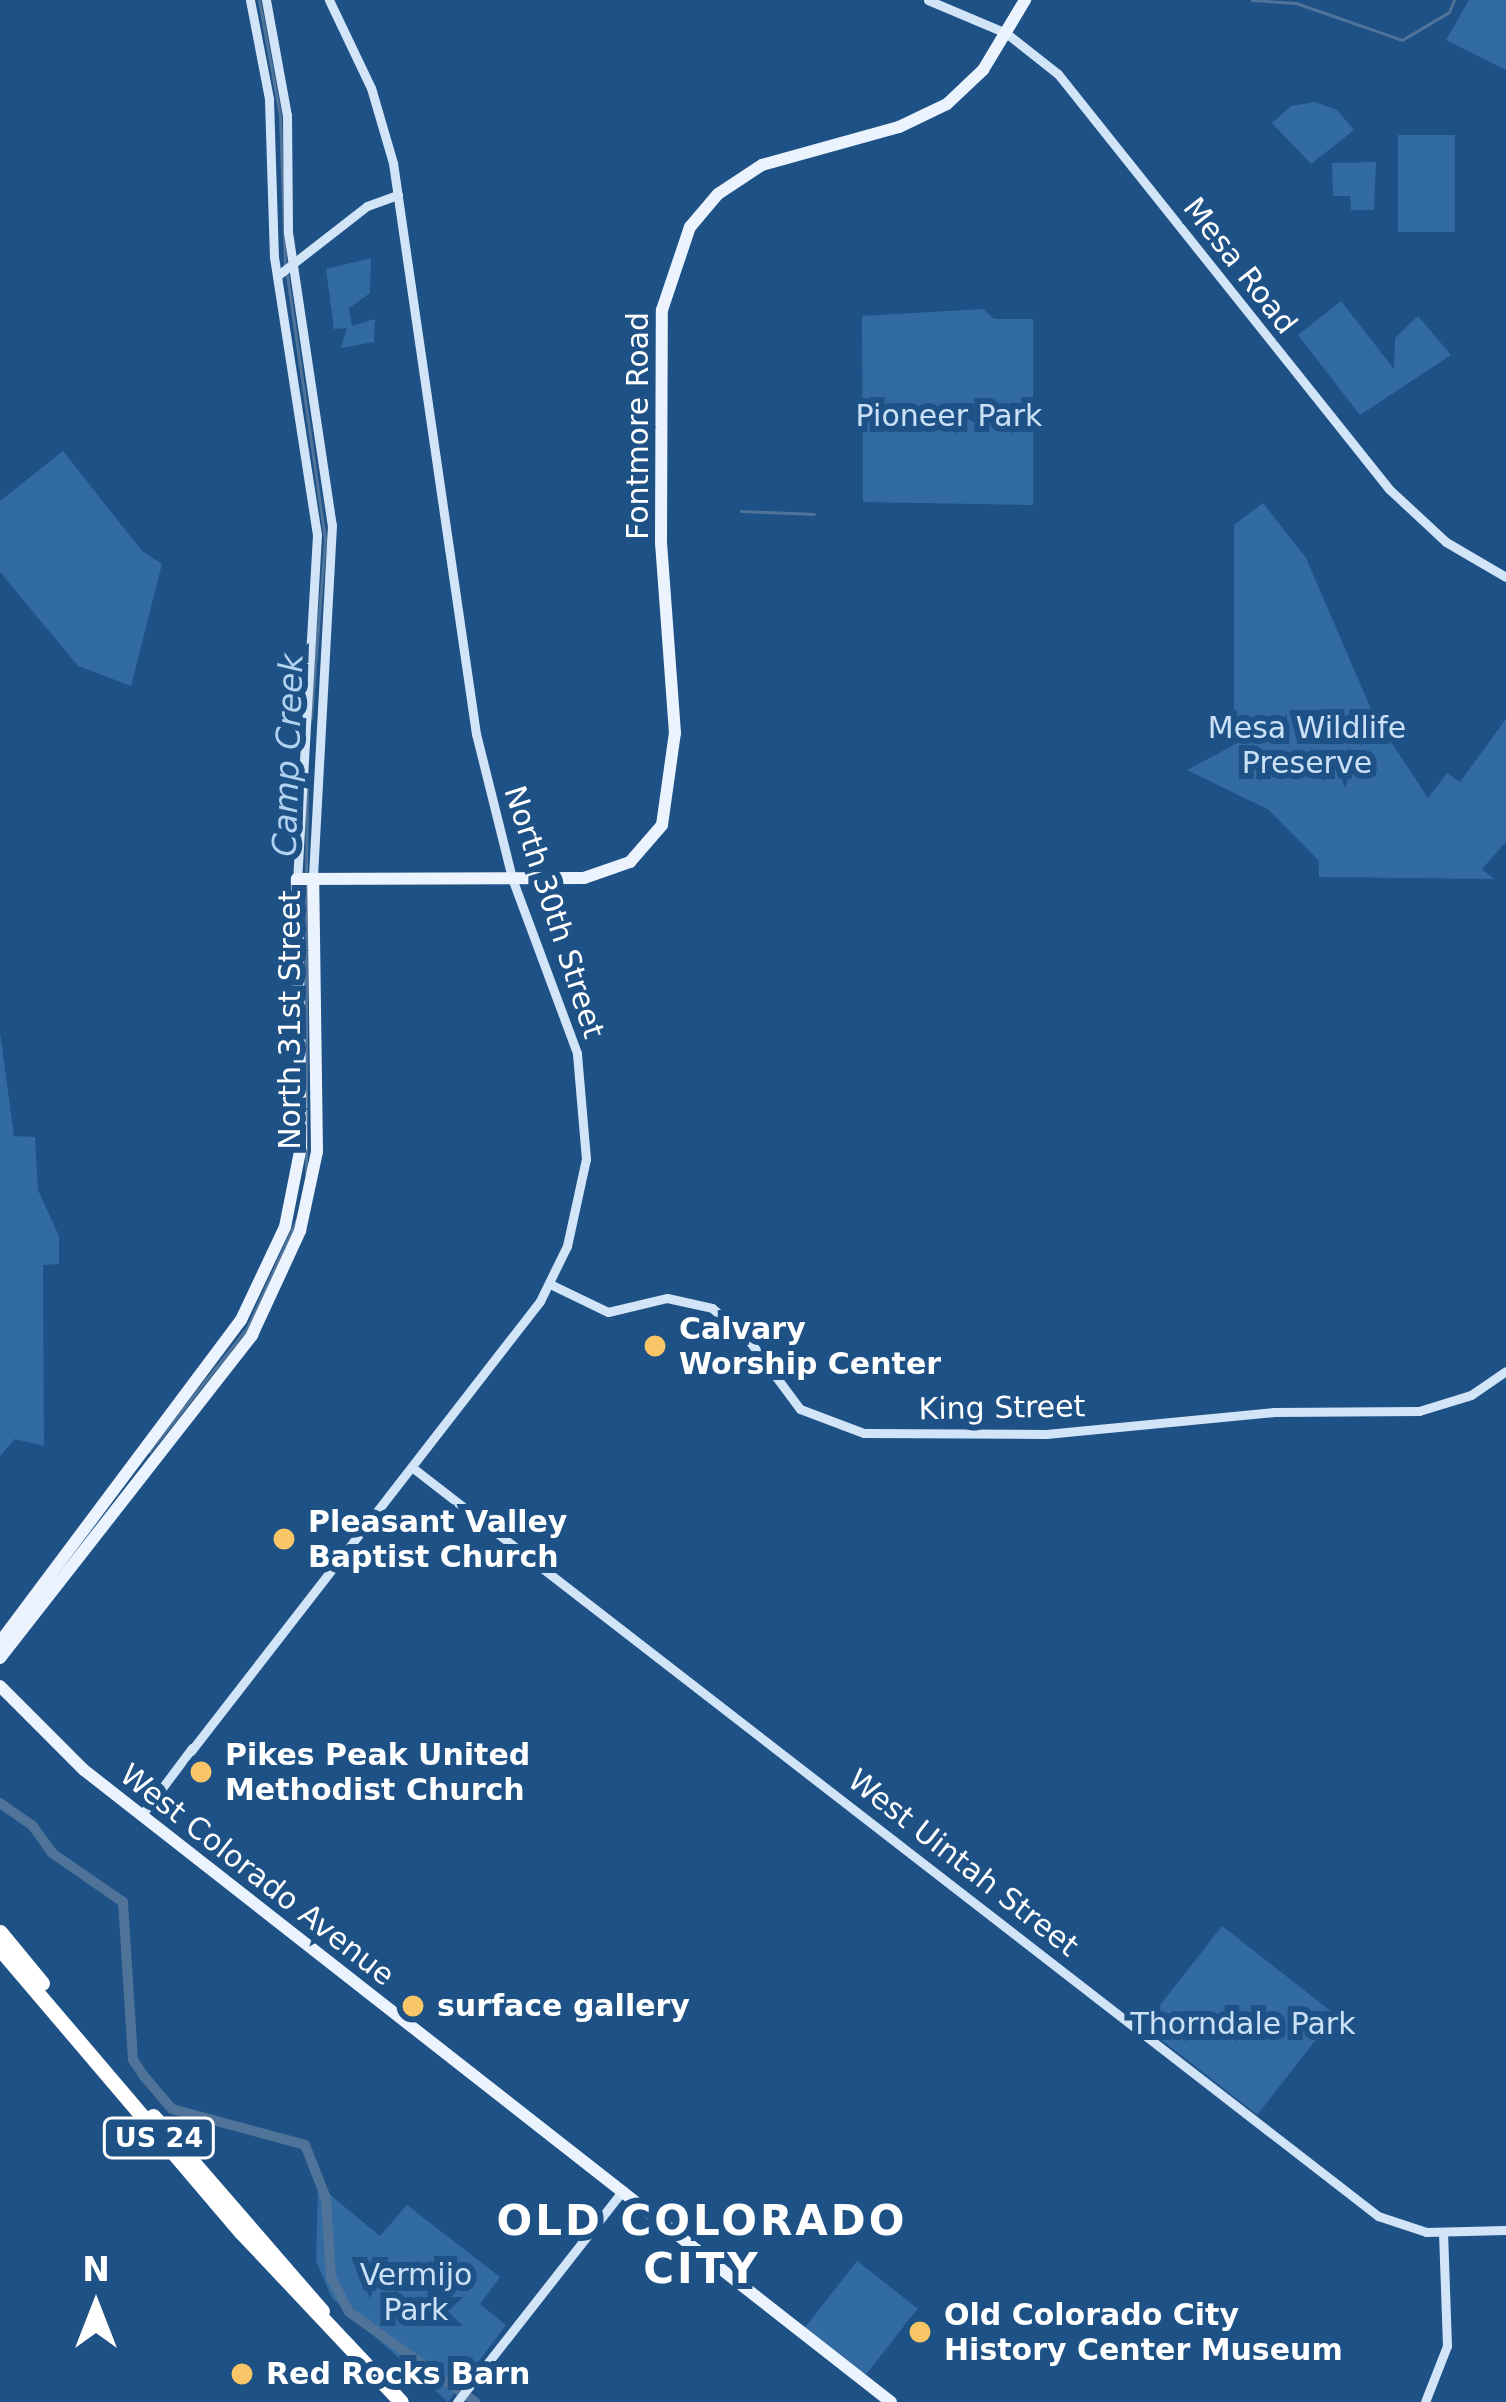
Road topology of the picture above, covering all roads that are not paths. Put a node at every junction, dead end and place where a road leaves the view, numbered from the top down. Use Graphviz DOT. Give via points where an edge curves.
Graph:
graph roads {
  1 [pos="250,0"];
  2 [pos="266,0"];
  3 [pos="329,0"];
  4 [pos="928,0"];
  5 [pos="1025,0"];
  6 [pos="1006,33"];
  7 [pos="398,195"];
  8 [pos="292,264"];
  9 [pos="277,276"];
  10 [pos="1506,577"];
  11 [pos="512,878"];
  12 [pos="297,879"];
  13 [pos="313,879"];
  14 [pos="550,1284"];
  15 [pos="1506,1371"];
  16 [pos="413,1468"];
  17 [pos="0,1642"];
  18 [pos="0,1658"];
  19 [pos="0,1686"];
  20 [pos="7,1700"];
  21 [pos="141,1816"];
  22 [pos="0,1932"];
  23 [pos="0,1949"];
  24 [pos="622,2191"];
  25 [pos="1506,2230"];
  26 [pos="1443,2233"];
  27 [pos="326,2319"];
  28 [pos="401,2402"];
  29 [pos="457,2402"];
  30 [pos="891,2402"];
  31 [pos="1425,2402"];
  1 -- 9 [label="main road, North 31st Street" via="269,99"];
  2 -- 8 [label="main road, North 31st Street" via="286,102"];
  3 -- 7 [label="main road, North 30th Street" via="376,102"];
  4 -- 6 [label="main road, Mesa Road"];
  5 -- 6 [label="main road, Fontmore Road"];
  6 -- 10 [label="main road, Mesa Road" via="1064,80 1389,489 1446,542"];
  6 -- 11 [label="main road, Fontmore Road" via="974,80 925,117 774,160 699,214 676,254 662,310 670,800 656,838 619,868 584,878"];
  7 -- 8 [label="main road" via="367,206"];
  7 -- 11 [label="main road, North 30th Street" via="476,734"];
  8 -- 9 [label="main road"];
  8 -- 13 [label="main road, North 31st Street" via="333,540"];
  9 -- 12 [label="main road, North 31st Street" via="317,535"];
  11 -- 13 [label="main road"];
  11 -- 14 [label="main road, North 30th Street" via="572,1037 584,1092 580,1198"];
  12 -- 13 [label="main road"];
  12 -- 17 [label="main road, North 31st Street" via="301,1146 285,1227 241,1320"];
  13 -- 18 [label="main road, North 31st Street" via="317,1129 300,1231 245,1344"];
  14 -- 15 [label="main road, King Street" via="608,1312 667,1298 712,1308 748,1339 800,1409 876,1434 1046,1434 1273,1412 1419,1411 1471,1395"];
  14 -- 16 [label="main road, North 30th Street"];
  16 -- 21 [label="main road, North 30th Street"];
  16 -- 26 [label="main road, West Uintah Street" via="1378,2216"];
  19 -- 20 [label="main road, West Colorado Avenue"];
  20 -- 21 [label="main road, West Colorado Avenue"];
  21 -- 24 [label="main road, West Colorado Avenue"];
  22 -- 27 [label="highway, US 24"];
  23 -- 27 [label="highway, US 24" via="241,2232"];
  24 -- 29 [label="main road"];
  24 -- 30 [label="main road, West Colorado Avenue"];
  25 -- 26 [label="main road, West Uintah Street"];
  26 -- 31 [label="main road" via="1448,2346"];
  27 -- 28 [label="highway, US 24"];
}
